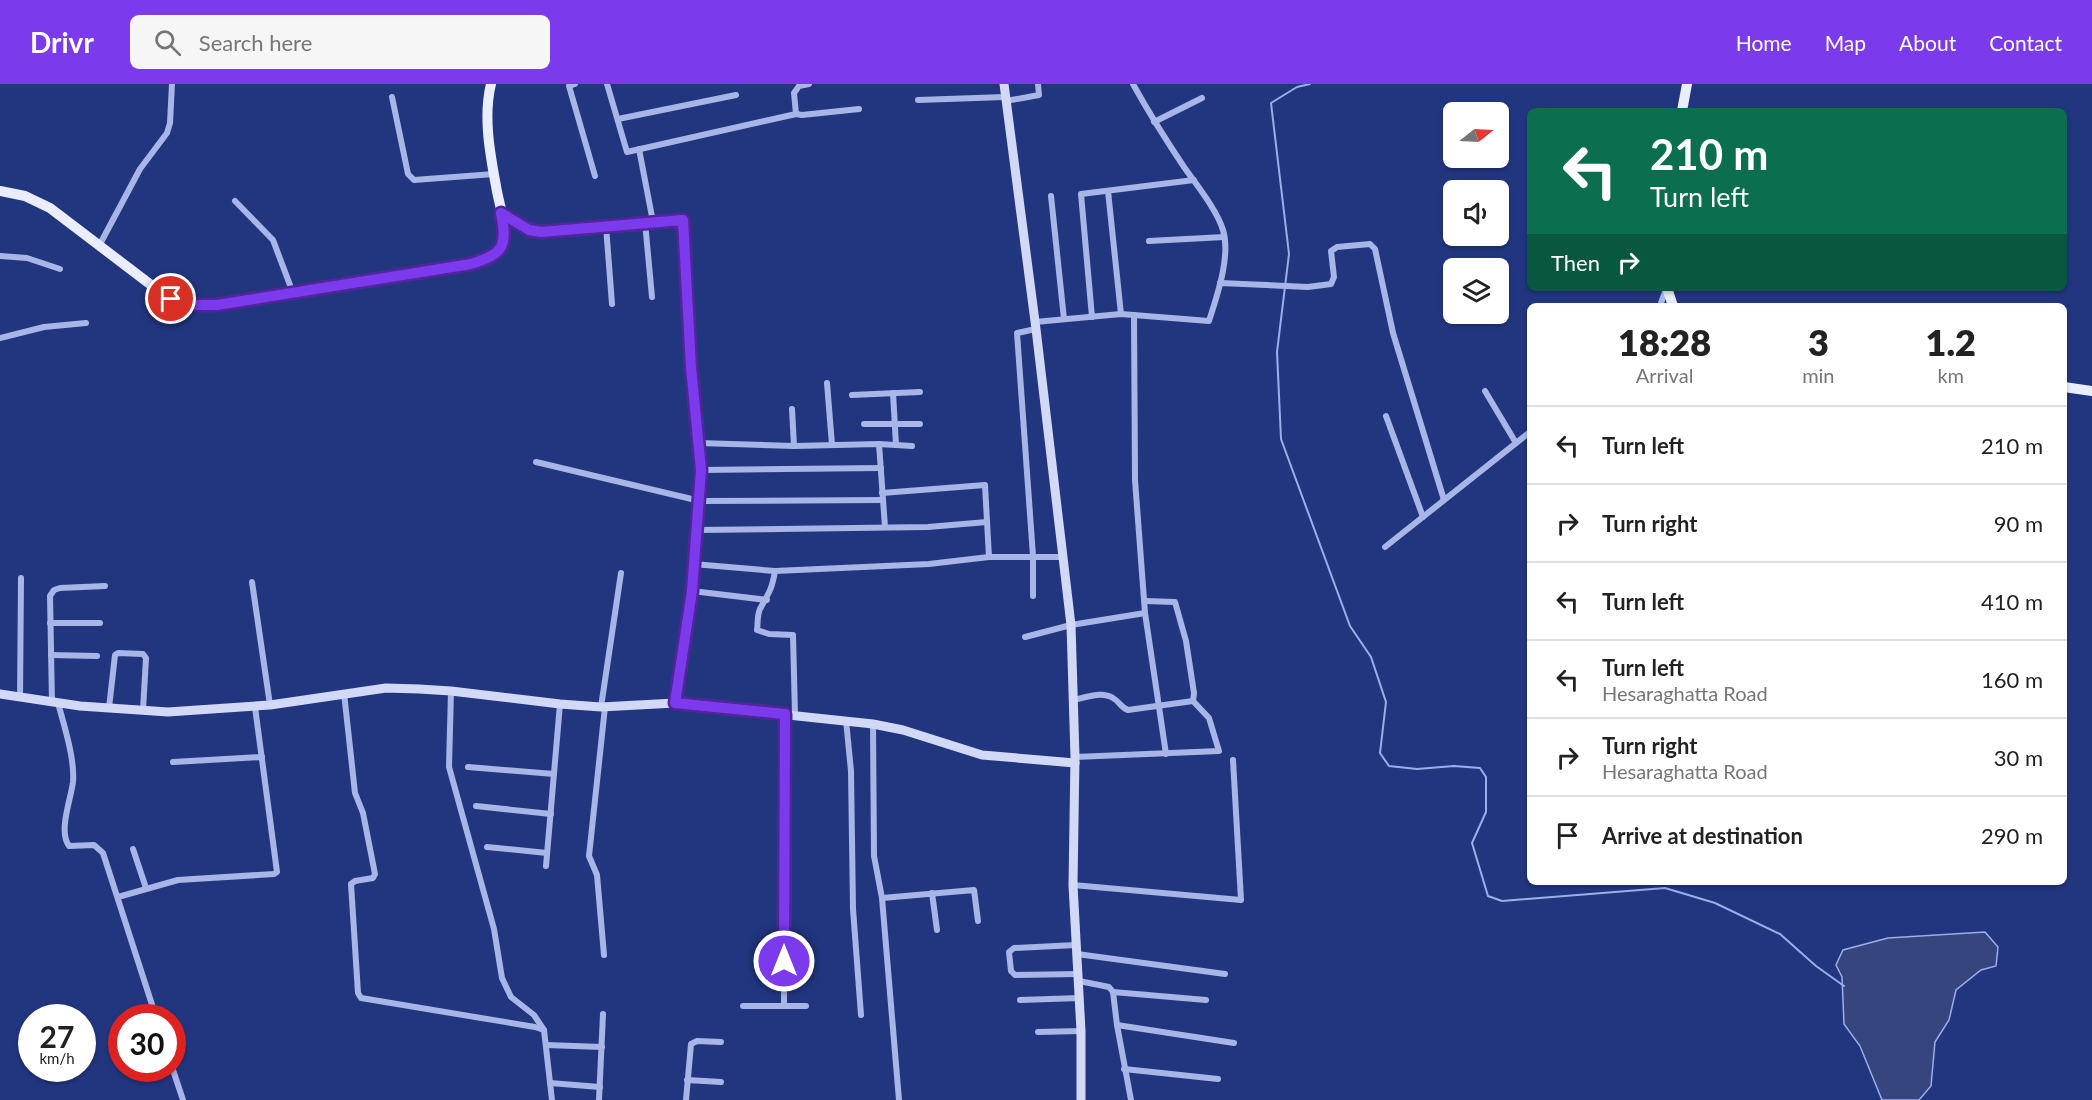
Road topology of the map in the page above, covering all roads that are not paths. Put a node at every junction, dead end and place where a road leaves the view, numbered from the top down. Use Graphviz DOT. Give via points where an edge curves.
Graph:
graph roads {
  1 [pos="172,84"];
  2 [pos="491,84"];
  3 [pos="575,84"];
  4 [pos="607,84"];
  5 [pos="809,84"];
  6 [pos="1004,84"];
  7 [pos="1038,84"];
  8 [pos="1133,84"];
  9 [pos="1687,84"];
  10 [pos="736,95"];
  11 [pos="392,96"];
  12 [pos="1202,98"];
  13 [pos="1006,99"];
  14 [pos="918,100"];
  15 [pos="1683,108"];
  16 [pos="860,109"];
  17 [pos="796,114"];
  18 [pos="618,119"];
  19 [pos="1154,122"];
  20 [pos="639,149"];
  21 [pos="494,174"];
  22 [pos="595,176"];
  23 [pos="1194,180"];
  24 [pos="0,191"];
  25 [pos="1108,191"];
  26 [pos="1051,196"];
  27 [pos="235,201"];
  28 [pos="501,213"];
  29 [pos="645,222"];
  30 [pos="653,222"];
  31 [pos="606,226"];
  32 [pos="1224,237"];
  33 [pos="1149,240"];
  34 [pos="99,246"];
  35 [pos="0,256"];
  36 [pos="60,269"];
  37 [pos="1220,283"];
  38 [pos="293,293"];
  39 [pos="652,297"];
  40 [pos="612,304"];
  41 [pos="1121,314"];
  42 [pos="1134,315"];
  43 [pos="1092,317"];
  44 [pos="1064,319"];
  45 [pos="86,324"];
  46 [pos="1036,325"];
  47 [pos="0,338"];
  48 [pos="827,383"];
  49 [pos="2067,387"];
  50 [pos="1485,391"];
  51 [pos="2092,391"];
  52 [pos="920,392"];
  53 [pos="893,393"];
  54 [pos="852,395"];
  55 [pos="792,409"];
  56 [pos="1386,416"];
  57 [pos="864,424"];
  58 [pos="895,424"];
  59 [pos="920,424"];
  60 [pos="1527,434"];
  61 [pos="698,443"];
  62 [pos="1516,443"];
  63 [pos="879,444"];
  64 [pos="832,445"];
  65 [pos="896,445"];
  66 [pos="794,446"];
  67 [pos="912,446"];
  68 [pos="536,462"];
  69 [pos="881,468"];
  70 [pos="701,470"];
  71 [pos="883,496"];
  72 [pos="1444,500"];
  73 [pos="700,501"];
  74 [pos="1423,517"];
  75 [pos="987,522"];
  76 [pos="885,528"];
  77 [pos="697,530"];
  78 [pos="1385,547"];
  79 [pos="989,556"];
  80 [pos="1033,556"];
  81 [pos="1064,557"];
  82 [pos="693,564"];
  83 [pos="775,571"];
  84 [pos="621,573"];
  85 [pos="21,578"];
  86 [pos="252,582"];
  87 [pos="105,586"];
  88 [pos="692,591"];
  89 [pos="1033,596"];
  90 [pos="767,600"];
  91 [pos="1145,601"];
  92 [pos="1145,613"];
  93 [pos="50,623"];
  94 [pos="100,623"];
  95 [pos="1071,626"];
  96 [pos="1025,637"];
  97 [pos="51,655"];
  98 [pos="97,656"];
  99 [pos="451,691"];
  100 [pos="344,693"];
  101 [pos="0,694"];
  102 [pos="20,698"];
  103 [pos="1074,700"];
  104 [pos="1193,701"];
  105 [pos="55,703"];
  106 [pos="675,703"];
  107 [pos="560,704"];
  108 [pos="270,705"];
  109 [pos="1160,705"];
  110 [pos="255,707"];
  111 [pos="603,707"];
  112 [pos="109,708"];
  113 [pos="143,710"];
  114 [pos="790,715"];
  115 [pos="846,720"];
  116 [pos="873,723"];
  117 [pos="1166,754"];
  118 [pos="262,757"];
  119 [pos="1075,760"];
  120 [pos="1233,760"];
  121 [pos="173,762"];
  122 [pos="468,767"];
  123 [pos="554,774"];
  124 [pos="476,806"];
  125 [pos="550,814"];
  126 [pos="487,847"];
  127 [pos="133,849"];
  128 [pos="547,853"];
  129 [pos="546,866"];
  130 [pos="1073,885"];
  131 [pos="146,888"];
  132 [pos="932,893"];
  133 [pos="118,897"];
  134 [pos="882,898"];
  135 [pos="978,921"];
  136 [pos="937,930"];
  137 [pos="1076,950"];
  138 [pos="604,955"];
  139 [pos="1225,974"];
  140 [pos="1078,977"];
  141 [pos="1113,992"];
  142 [pos="1080,998"];
  143 [pos="1020,1000"];
  144 [pos="1206,1000"];
  145 [pos="152,1004"];
  146 [pos="743,1006"];
  147 [pos="784,1006"];
  148 [pos="806,1006"];
  149 [pos="603,1014"];
  150 [pos="861,1015"];
  151 [pos="1117,1025"];
  152 [pos="544,1030"];
  153 [pos="1081,1031"];
  154 [pos="1038,1032"];
  155 [pos="721,1042"];
  156 [pos="1234,1043"];
  157 [pos="546,1045"];
  158 [pos="602,1047"];
  159 [pos="1124,1069"];
  160 [pos="1218,1079"];
  161 [pos="687,1080"];
  162 [pos="177,1082"];
  163 [pos="721,1082"];
  164 [pos="550,1083"];
  165 [pos="600,1087"];
  166 [pos="183,1100"];
  167 [pos="552,1100"];
  168 [pos="599,1100"];
  169 [pos="686,1100"];
  170 [pos="899,1100"];
  171 [pos="1081,1100"];
  172 [pos="1131,1100"];
  1 -- 34 [label="street" via="167,133 140,169"];
  2 -- 21 [label="main road" via="488,129"];
  3 -- 22 [label="street" via="569,86"];
  4 -- 18 [label="street"];
  5 -- 17 [label="street" via="799,86 794,93"];
  6 -- 13 [label="street"];
  7 -- 13 [label="street" via="1040,95"];
  8 -- 19 [label="street"];
  9 -- 15 [label="main road"];
  10 -- 18 [label="street"];
  11 -- 21 [label="street" via="411,178"];
  12 -- 19 [label="street"];
  13 -- 14 [label="street"];
  13 -- 46 [label="street"];
  16 -- 17 [label="street"];
  17 -- 20 [label="street"];
  18 -- 20 [label="street" via="627,152"];
  19 -- 23 [label="street"];
  20 -- 30 [label="street"];
  21 -- 28 [label="main road"];
  23 -- 25 [label="street"];
  23 -- 32 [label="street"];
  24 -- 34 [label="main road" via="40,203"];
  25 -- 41 [label="street"];
  25 -- 43 [label="street" via="1081,194"];
  26 -- 44 [label="street"];
  27 -- 38 [label="street" via="273,240"];
  28 -- 31 [label="street" via="529,230 541,232"];
  28 -- 38 [label="main road" via="502,248 489,258"];
  29 -- 30 [label="street"];
  29 -- 31 [label="street"];
  29 -- 39 [label="street"];
  30 -- 61 [label="street" via="685,222"];
  31 -- 40 [label="street"];
  32 -- 33 [label="street"];
  32 -- 37 [label="street"];
  34 -- 38 [label="main road" via="176,301 217,305"];
  35 -- 36 [label="street" via="27,258"];
  37 -- 42 [label="street" via="1209,321"];
  37 -- 72 [label="street" via="1331,284 1331,251 1370,244 1375,249 1393,333"];
  41 -- 42 [label="street"];
  41 -- 43 [label="street"];
  42 -- 91 [label="street" via="1135,480"];
  43 -- 44 [label="street"];
  44 -- 46 [label="street"];
  45 -- 47 [label="street" via="44,327"];
  46 -- 80 [label="street" via="1017,333"];
  46 -- 81 [label="street"];
  48 -- 64 [label="street"];
  49 -- 51 [label="main road"];
  50 -- 62 [label="street"];
  52 -- 53 [label="street"];
  53 -- 54 [label="street"];
  53 -- 58 [label="street"];
  55 -- 66 [label="street"];
  56 -- 74 [label="street"];
  57 -- 58 [label="street"];
  58 -- 59 [label="street"];
  58 -- 65 [label="street"];
  60 -- 62 [label="street"];
  61 -- 66 [label="street"];
  61 -- 70 [label="street"];
  62 -- 72 [label="street"];
  63 -- 64 [label="street"];
  63 -- 65 [label="street"];
  63 -- 69 [label="street"];
  64 -- 66 [label="street"];
  65 -- 67 [label="street"];
  68 -- 73 [label="street"];
  69 -- 70 [label="street"];
  69 -- 71 [label="street"];
  70 -- 73 [label="street"];
  71 -- 73 [label="street"];
  71 -- 75 [label="street" via="985,485"];
  71 -- 76 [label="street"];
  72 -- 74 [label="street"];
  73 -- 77 [label="street"];
  74 -- 78 [label="street"];
  75 -- 76 [label="street"];
  75 -- 79 [label="street"];
  76 -- 77 [label="street"];
  77 -- 82 [label="street"];
  79 -- 80 [label="street"];
  79 -- 83 [label="street" via="929,564"];
  80 -- 81 [label="street"];
  80 -- 89 [label="street"];
  81 -- 95 [label="street"];
  82 -- 83 [label="street"];
  82 -- 88 [label="street"];
  83 -- 90 [label="street"];
  84 -- 111 [label="street"];
  85 -- 102 [label="street"];
  86 -- 108 [label="street"];
  87 -- 93 [label="street" via="54,590 50,596"];
  88 -- 90 [label="street"];
  88 -- 106 [label="street"];
  90 -- 114 [label="street" via="758,611 757,630 793,635"];
  91 -- 92 [label="street"];
  91 -- 104 [label="street" via="1175,602 1186,641"];
  92 -- 95 [label="street"];
  92 -- 109 [label="street"];
  93 -- 94 [label="street"];
  93 -- 97 [label="street"];
  95 -- 96 [label="street"];
  95 -- 103 [label="street"];
  97 -- 98 [label="street"];
  97 -- 105 [label="street"];
  99 -- 100 [label="street" via="386,688"];
  99 -- 107 [label="street"];
  99 -- 152 [label="street" via="449,767 494,929 502,978 511,997 534,1015"];
  100 -- 108 [label="street"];
  100 -- 152 [label="street" via="355,793 375,874 351,884 357,987 361,998"];
  101 -- 102 [label="street"];
  102 -- 105 [label="street"];
  103 -- 109 [label="street" via="1098,694 1110,696 1128,710"];
  103 -- 119 [label="street"];
  104 -- 109 [label="street"];
  104 -- 117 [label="street" via="1209,718 1219,751"];
  105 -- 112 [label="street"];
  105 -- 133 [label="street" via="73,781 66,841 73,847 99,847"];
  106 -- 111 [label="street"];
  106 -- 114 [label="street"];
  107 -- 111 [label="street"];
  107 -- 123 [label="street"];
  108 -- 110 [label="street"];
  109 -- 117 [label="street"];
  110 -- 113 [label="street"];
  110 -- 118 [label="street"];
  111 -- 138 [label="street" via="589,856 597,875"];
  112 -- 113 [label="street"];
  112 -- 113 [label="street" via="115,655 126,653 143,654 146,658"];
  114 -- 115 [label="street"];
  114 -- 147 [label="street"];
  115 -- 116 [label="street"];
  115 -- 150 [label="street"];
  116 -- 119 [label="street" via="982,755"];
  116 -- 134 [label="street" via="874,855"];
  117 -- 119 [label="street"];
  118 -- 121 [label="street"];
  118 -- 131 [label="street" via="276,872 178,880"];
  119 -- 130 [label="street"];
  120 -- 130 [label="street" via="1241,900"];
  122 -- 123 [label="street"];
  123 -- 125 [label="street"];
  124 -- 125 [label="street"];
  125 -- 128 [label="street"];
  126 -- 128 [label="street"];
  127 -- 131 [label="street"];
  128 -- 129 [label="street"];
  130 -- 137 [label="street"];
  131 -- 133 [label="street"];
  132 -- 134 [label="street"];
  132 -- 135 [label="street" via="974,890"];
  132 -- 136 [label="street"];
  133 -- 145 [label="street"];
  134 -- 170 [label="street"];
  137 -- 139 [label="street"];
  137 -- 140 [label="street"];
  137 -- 140 [label="street" via="1014,948 1009,952 1015,975"];
  140 -- 141 [label="street" via="1109,987"];
  140 -- 142 [label="street"];
  141 -- 144 [label="street"];
  141 -- 151 [label="street"];
  142 -- 143 [label="street"];
  142 -- 153 [label="street"];
  146 -- 147 [label="street"];
  147 -- 148 [label="street"];
  149 -- 158 [label="street"];
  151 -- 156 [label="street"];
  151 -- 159 [label="street"];
  152 -- 157 [label="street"];
  153 -- 154 [label="street"];
  153 -- 171 [label="street"];
  155 -- 161 [label="street" via="691,1044"];
  157 -- 158 [label="street"];
  157 -- 164 [label="street"];
  158 -- 165 [label="street"];
  159 -- 160 [label="street"];
  159 -- 172 [label="street"];
  161 -- 163 [label="street"];
  161 -- 169 [label="street"];
  162 -- 166 [label="street"];
  164 -- 165 [label="street"];
  164 -- 167 [label="street"];
  165 -- 168 [label="street"];
}
